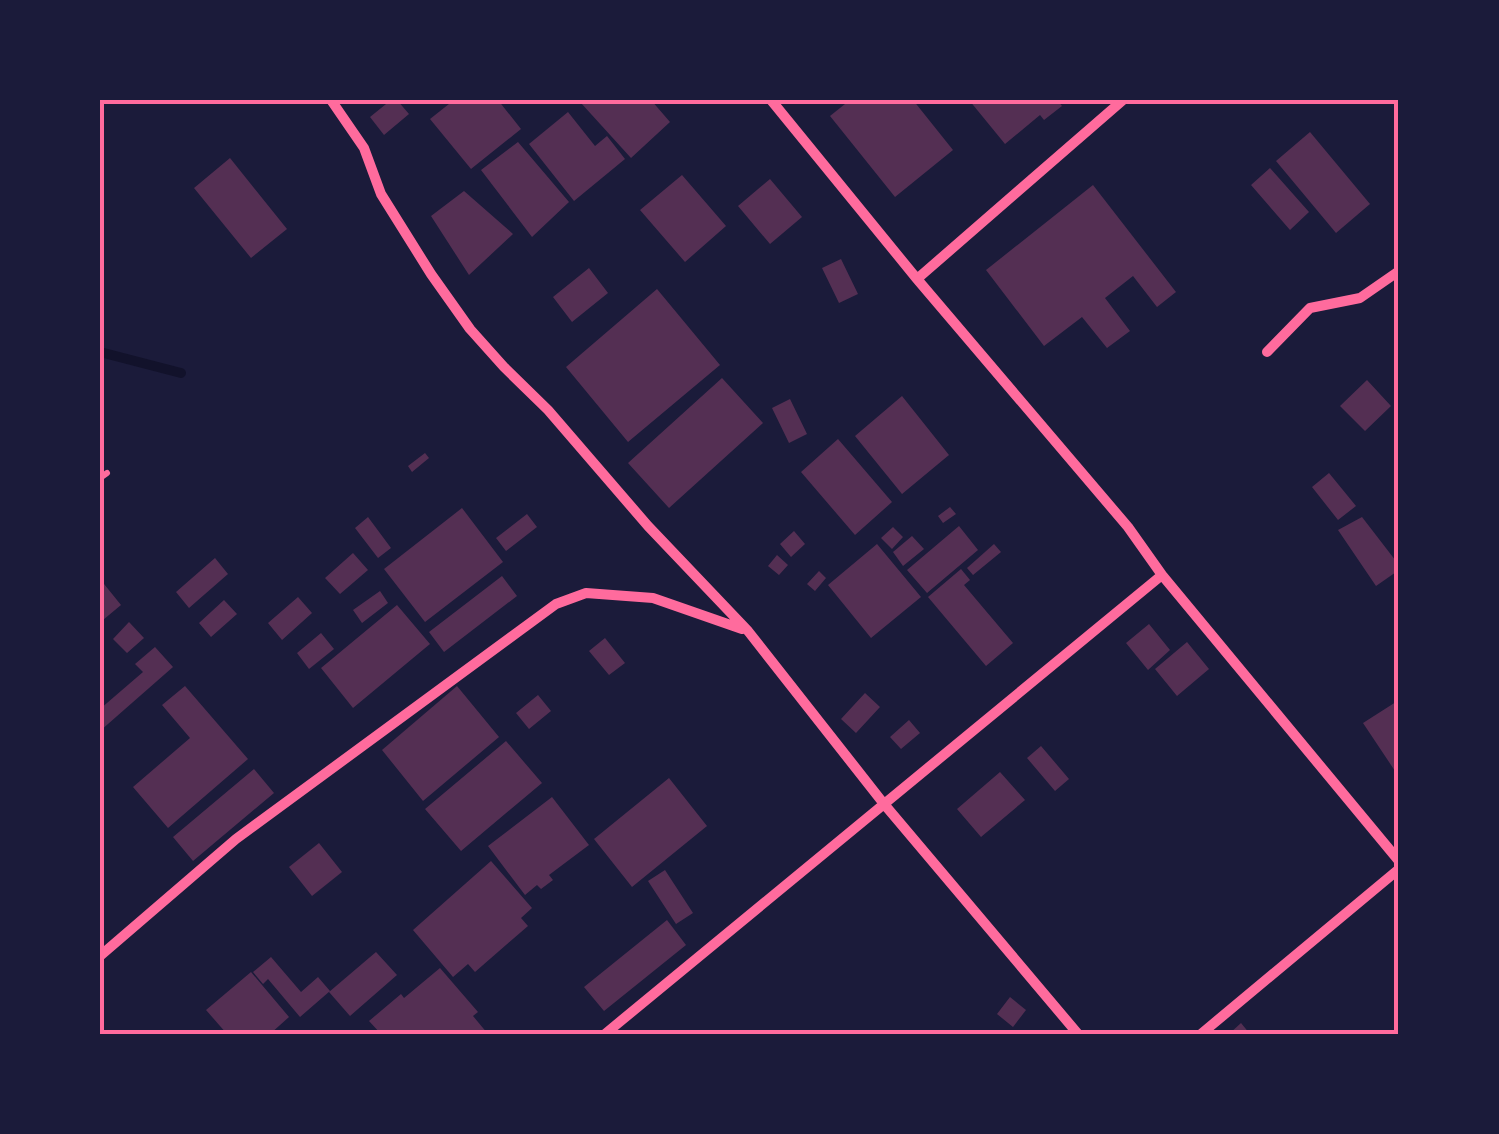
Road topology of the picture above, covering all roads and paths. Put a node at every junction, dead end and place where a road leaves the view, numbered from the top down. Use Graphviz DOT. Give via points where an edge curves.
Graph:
graph roads {
  1 [pos="331,100"];
  2 [pos="771,100"];
  3 [pos="1123,100"];
  4 [pos="1399,272"];
  5 [pos="917,279"];
  6 [pos="1267,352"];
  7 [pos="1162,575"];
  8 [pos="748,631"];
  9 [pos="884,804"];
  10 [pos="1399,865"];
  11 [pos="100,956"];
  12 [pos="605,1034"];
  13 [pos="1078,1034"];
  14 [pos="1201,1034"];
  1 -- 8 [label="street" via="364,148 381,194 470,329"];
  2 -- 5 [label="street"];
  3 -- 5 [label="street"];
  4 -- 6 [label="street" via="1360,298 1310,308"];
  5 -- 7 [label="street" via="1128,526"];
  7 -- 9 [label="street"];
  7 -- 10 [label="street"];
  8 -- 9 [label="street"];
  8 -- 11 [label="street" via="652,598 586,593 556,604 236,839"];
  9 -- 12 [label="street"];
  9 -- 13 [label="street"];
  10 -- 14 [label="street"];
}
